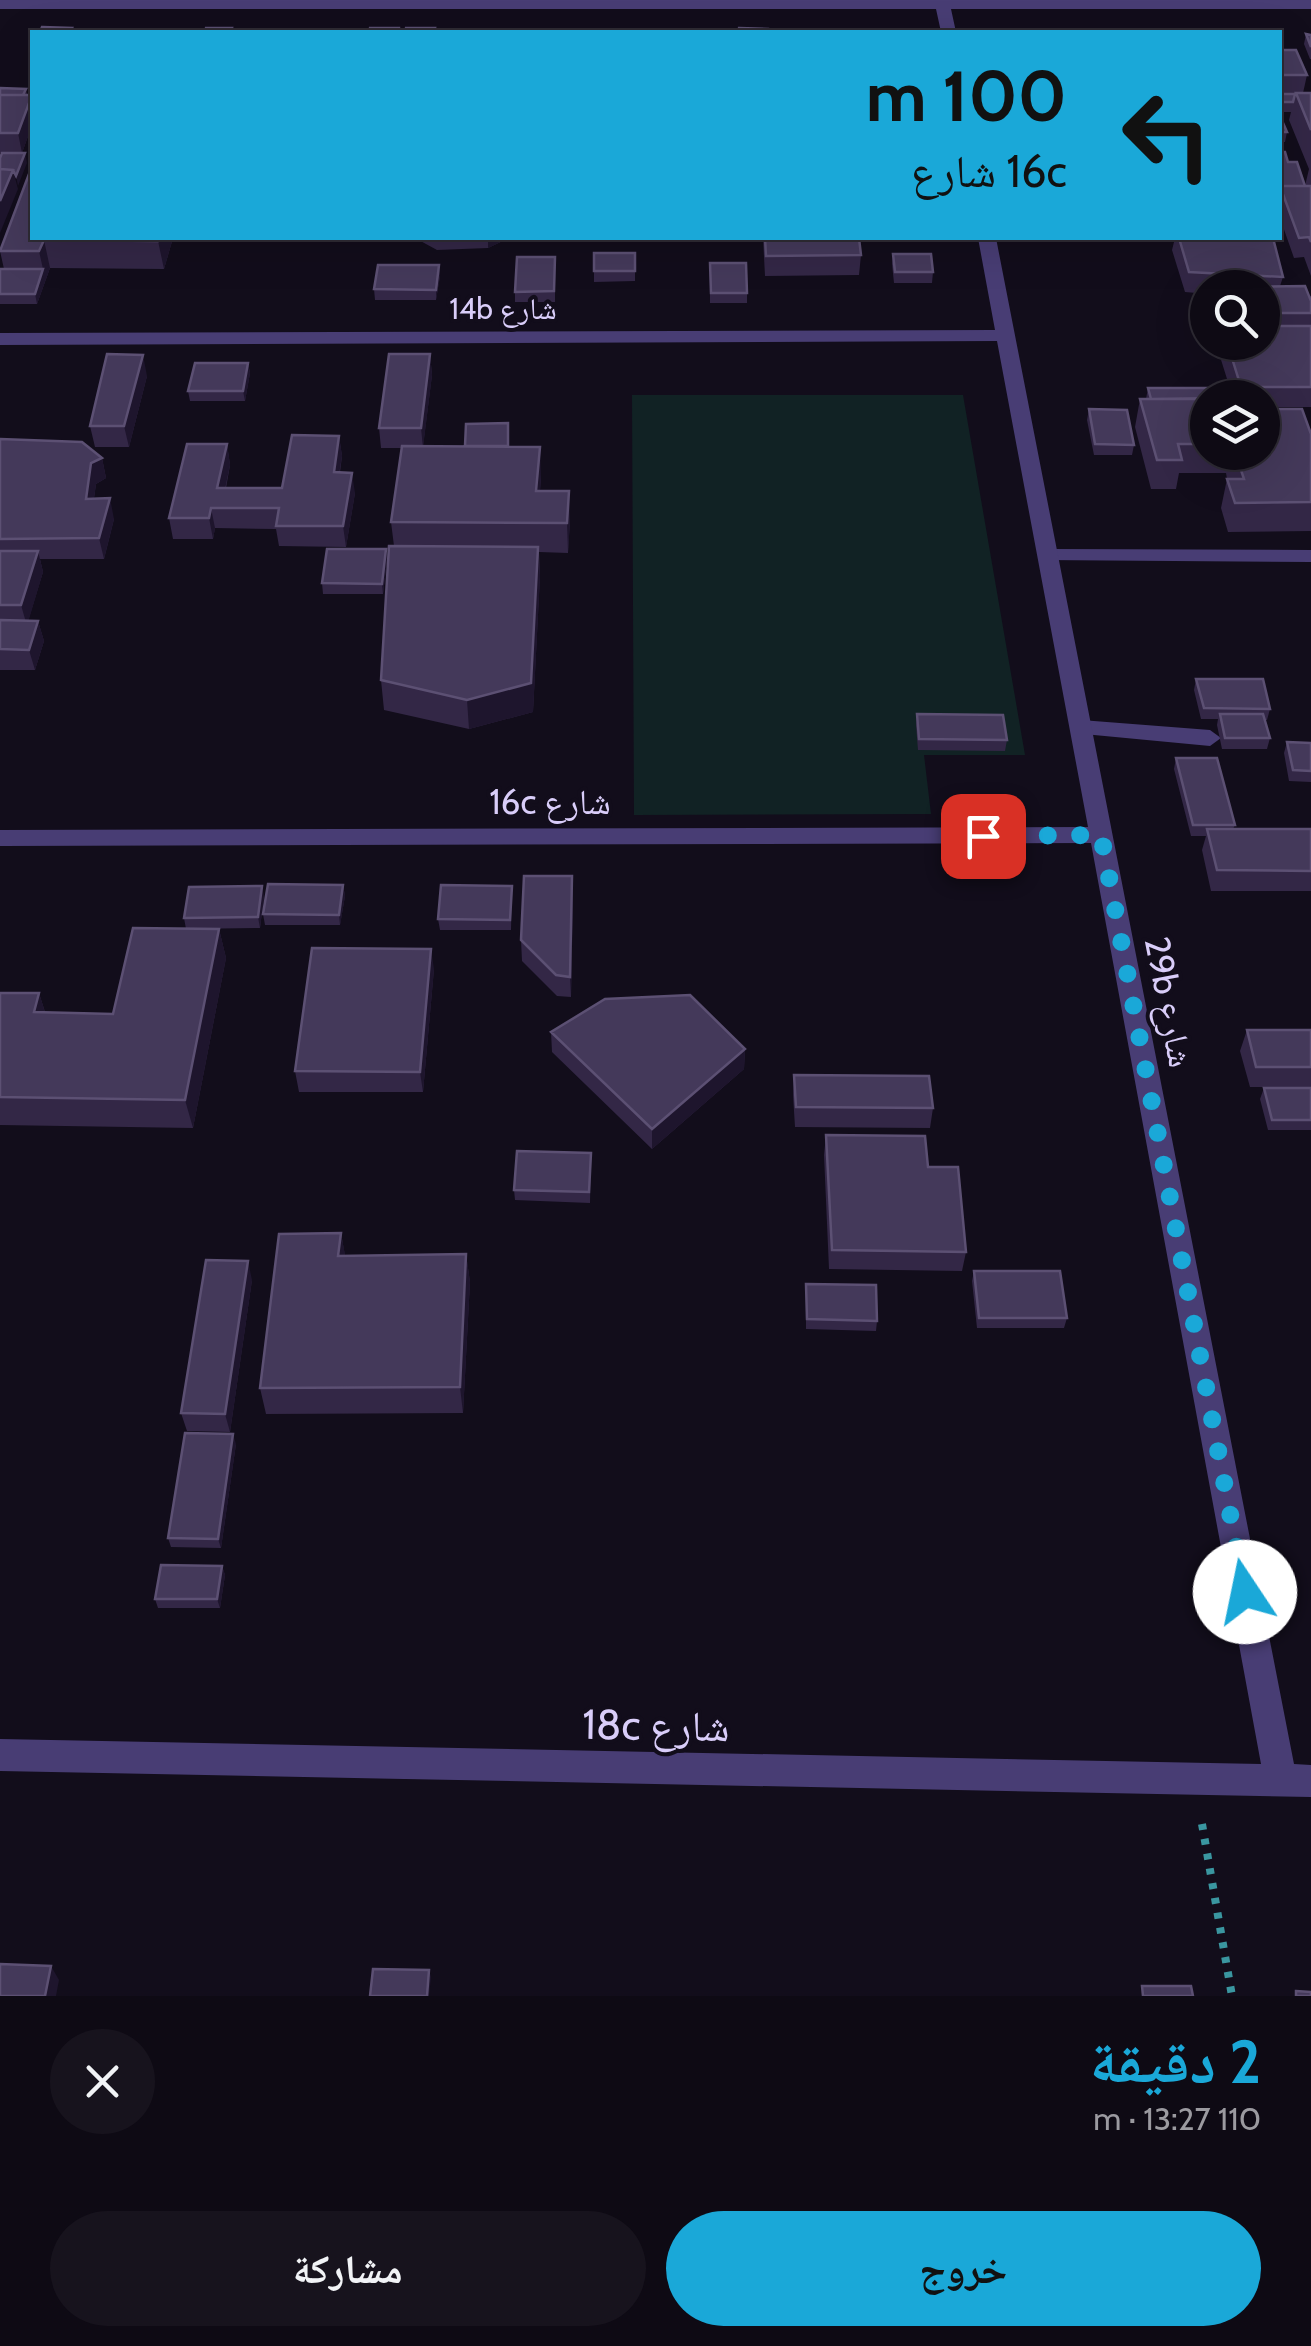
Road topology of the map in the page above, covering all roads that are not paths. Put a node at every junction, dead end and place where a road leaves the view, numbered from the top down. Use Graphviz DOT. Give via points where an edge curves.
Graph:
graph roads {
  1 [pos="943,2"];
  2 [pos="0,4"];
  3 [pos="1311,4"];
  4 [pos="948,30"];
  5 [pos="987,240"];
  6 [pos="1006,335"];
  7 [pos="0,339"];
  8 [pos="1048,556"];
  9 [pos="1311,556"];
  10 [pos="1081,728"];
  11 [pos="1210,738"];
  12 [pos="1101,835"];
  13 [pos="0,838"];
  14 [pos="0,1755"];
  15 [pos="1296,1781"];
  1 -- 2 [label="street"];
  1 -- 3 [label="street"];
  1 -- 4 [label="street"];
  5 -- 6 [label="street, 29b شارع"];
  6 -- 7 [label="street, 14b شارع"];
  6 -- 8 [label="street, 29b شارع"];
  8 -- 9 [label="street"];
  8 -- 10 [label="street, 29b شارع"];
  10 -- 11 [label="street"];
  10 -- 12 [label="street, 29b شارع"];
  12 -- 13 [label="street, 16c شارع"];
  12 -- 15 [label="street, 29b شارع"];
  14 -- 15 [label="street, 18c شارع"];
}
